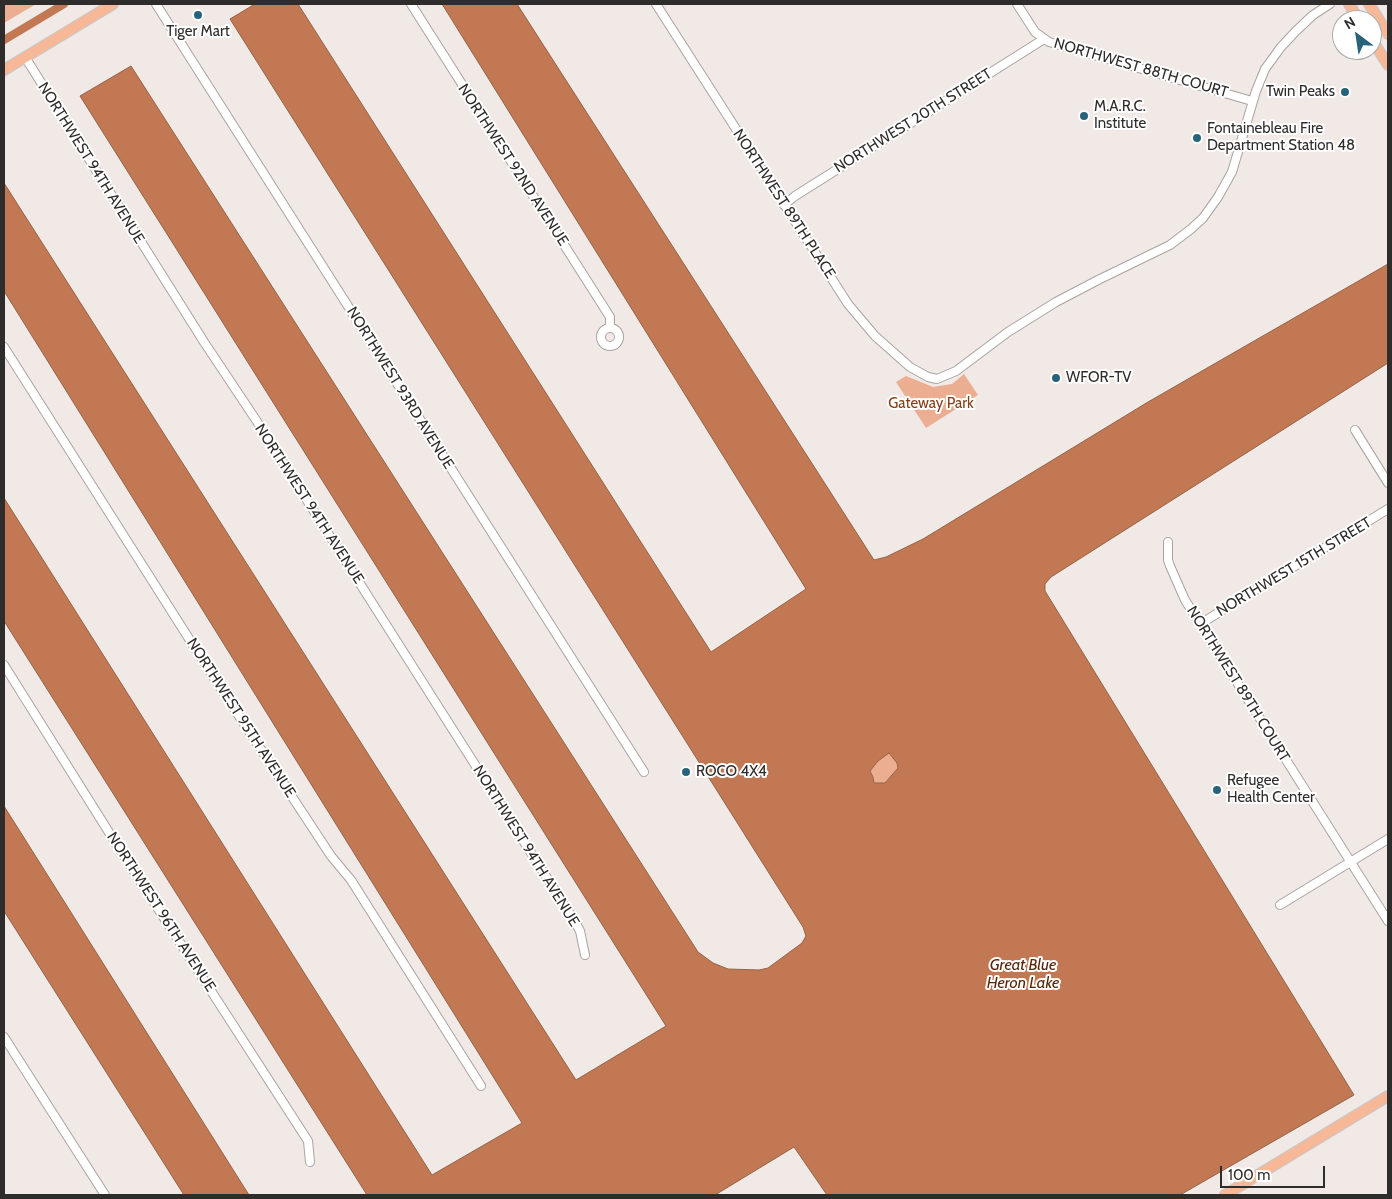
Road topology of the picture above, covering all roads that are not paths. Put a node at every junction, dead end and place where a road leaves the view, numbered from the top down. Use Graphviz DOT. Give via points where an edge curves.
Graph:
graph roads {
  1 [pos="113,4"];
  2 [pos="156,4"];
  3 [pos="411,4"];
  4 [pos="656,4"];
  5 [pos="1017,4"];
  6 [pos="1330,4"];
  7 [pos="1369,4"];
  8 [pos="1388,34"];
  9 [pos="1044,39"];
  10 [pos="25,57"];
  11 [pos="4,70"];
  12 [pos="1252,101"];
  13 [pos="784,205"];
  14 [pos="610,328"];
  15 [pos="4,347"];
  16 [pos="1355,430"];
  17 [pos="1388,483"];
  18 [pos="1388,509"];
  19 [pos="1168,542"];
  20 [pos="1200,624"];
  21 [pos="4,665"];
  22 [pos="644,772"];
  23 [pos="1388,839"];
  24 [pos="1351,862"];
  25 [pos="1280,905"];
  26 [pos="1388,921"];
  27 [pos="585,954"];
  28 [pos="4,1037"];
  29 [pos="482,1086"];
  30 [pos="1388,1096"];
  31 [pos="310,1162"];
  32 [pos="104,1195"];
  33 [pos="1225,1195"];
  1 -- 10 [label="main road"];
  2 -- 22 [label="street, NORTHWEST 93RD AVENUE"];
  3 -- 14 [label="street, NORTHWEST 92ND AVENUE" via="610,317"];
  4 -- 13 [label="street, NORTHWEST 89TH PLACE"];
  5 -- 9 [label="street, NORTHWEST 88TH COURT" via="1035,32"];
  6 -- 12 [label="street" via="1304,23 1281,47 1260,80"];
  7 -- 8 [label="main road"];
  9 -- 12 [label="street, NORTHWEST 88TH COURT"];
  9 -- 13 [label="street, NORTHWEST 20TH STREET"];
  10 -- 11 [label="main road"];
  10 -- 27 [label="street, NORTHWEST 94TH AVENUE" via="575,922"];
  12 -- 13 [label="street, NORTHWEST 89TH PLACE" via="1228,180 1211,209 1192,229 1158,252 1056,302 1008,332 956,371 937,379 910,368 867,327 841,294"];
  15 -- 29 [label="street, NORTHWEST 95TH AVENUE" via="212,675 331,856 354,885"];
  16 -- 17 [label="street"];
  18 -- 20 [label="street, NORTHWEST 15TH STREET"];
  19 -- 20 [label="street, NORTHWEST 89TH COURT" via="1170,566"];
  20 -- 24 [label="street, NORTHWEST 89TH COURT"];
  21 -- 31 [label="street, NORTHWEST 96TH AVENUE" via="308,1141"];
  23 -- 24 [label="street"];
  24 -- 25 [label="street"];
  24 -- 26 [label="street, NORTHWEST 89TH COURT"];
  28 -- 32 [label="street"];
  30 -- 33 [label="main road"];
}
